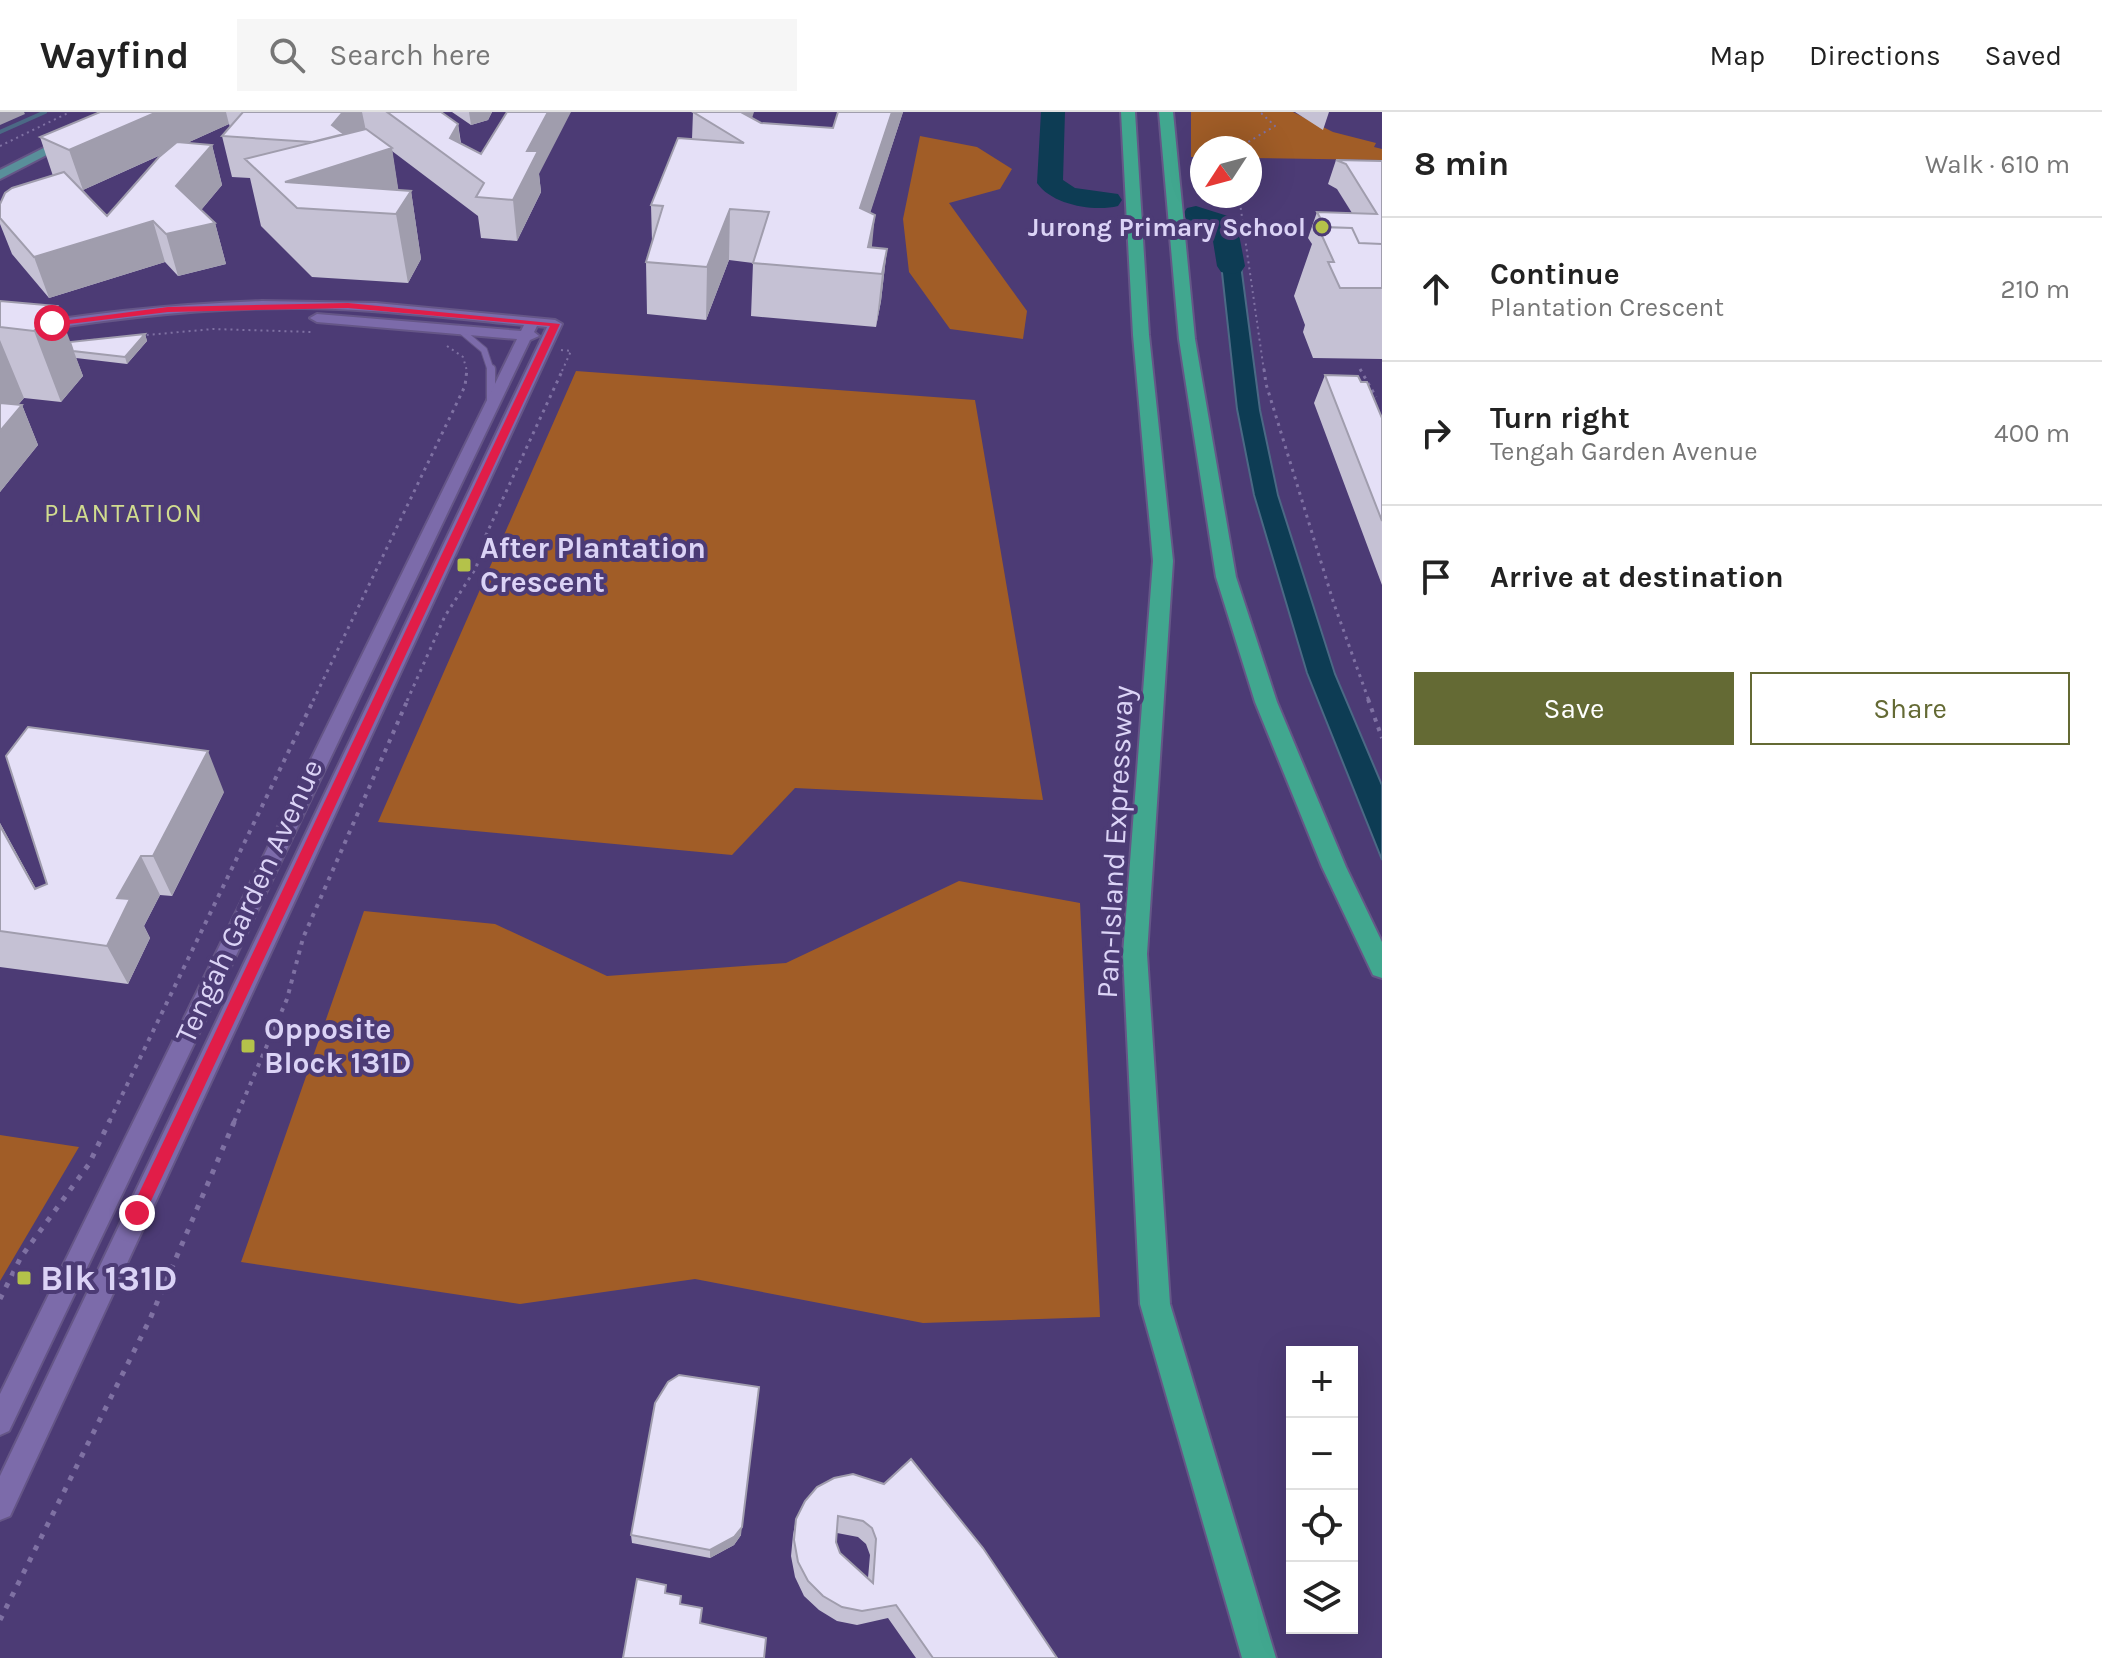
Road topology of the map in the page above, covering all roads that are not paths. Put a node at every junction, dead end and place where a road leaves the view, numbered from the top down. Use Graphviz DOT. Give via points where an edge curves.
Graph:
graph roads {
  1 [pos="95,112"];
  2 [pos="124,112"];
  3 [pos="1128,112"];
  4 [pos="1166,112"];
  5 [pos="1179,112"];
  6 [pos="41,138"];
  7 [pos="0,175"];
  8 [pos="1171,182"];
  9 [pos="532,322"];
  10 [pos="459,329"];
  11 [pos="552,331"];
  12 [pos="0,333"];
  13 [pos="523,335"];
  14 [pos="0,343"];
  15 [pos="491,401"];
  16 [pos="1382,968"];
  17 [pos="103,1207"];
  18 [pos="137,1213"];
  19 [pos="0,1422"];
  20 [pos="0,1506"];
  21 [pos="1259,1658"];
  1 -- 6 [label="main road"];
  2 -- 7 [label="main road"];
  3 -- 21 [label="highway, Pan-Island Expressway" via="1141,335 1163,561 1135,954 1155,1304"];
  4 -- 8 [label="highway"];
  5 -- 8 [label="highway"];
  8 -- 16 [label="highway" via="1187,339 1226,577 1266,702"];
  9 -- 11 [label="street"];
  9 -- 12 [label="street" via="348,305 258,306 109,315"];
  9 -- 13 [label="street, Tengah Garden Avenue"];
  10 -- 13 [label="street"];
  10 -- 14 [label="street" via="243,316 164,319"];
  10 -- 15 [label="lane" via="477,339 488,356 494,376"];
  11 -- 13 [label="street"];
  11 -- 18 [label="street, Tengah Garden Avenue"];
  13 -- 15 [label="street, Tengah Garden Avenue"];
  15 -- 17 [label="street, Tengah Garden Avenue"];
  17 -- 18 [label="street"];
  17 -- 19 [label="street, Tengah Garden Avenue"];
  18 -- 20 [label="street, Tengah Garden Avenue"];
}
